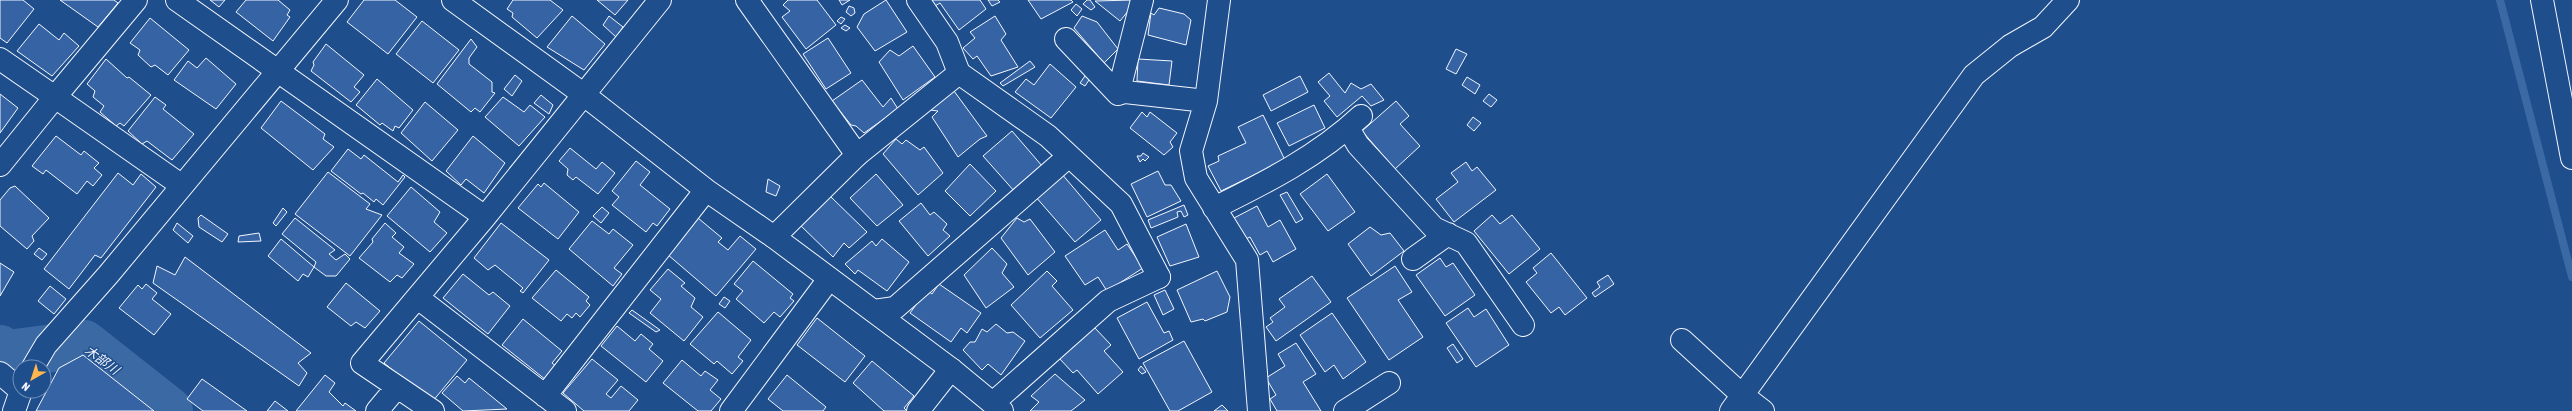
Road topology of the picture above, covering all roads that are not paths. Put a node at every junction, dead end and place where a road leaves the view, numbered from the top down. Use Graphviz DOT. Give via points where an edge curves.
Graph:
graph roads {
  1 [pos="136,0"];
  2 [pos="177,0"];
  3 [pos="336,0"];
  4 [pos="453,0"];
  5 [pos="660,0"];
  6 [pos="747,0"];
  7 [pos="918,0"];
  8 [pos="1142,0"];
  9 [pos="1219,0"];
  10 [pos="2068,0"];
  11 [pos="2542,0"];
  12 [pos="1066,39"];
  13 [pos="0,59"];
  14 [pos="280,71"];
  15 [pos="959,73"];
  16 [pos="583,94"];
  17 [pos="1118,94"];
  18 [pos="54,97"];
  19 [pos="1206,101"];
  20 [pos="857,156"];
  21 [pos="1069,156"];
  22 [pos="2572,158"];
  23 [pos="0,165"];
  24 [pos="181,185"];
  25 [pos="706,190"];
  26 [pos="1214,208"];
  27 [pos="484,217"];
  28 [pos="1448,234"];
  29 [pos="774,237"];
  30 [pos="1413,259"];
  31 [pos="829,279"];
  32 [pos="418,298"];
  33 [pos="874,311"];
  34 [pos="1523,325"];
  35 [pos="1682,340"];
  36 [pos="38,359"];
  37 [pos="951,369"];
  38 [pos="0,373"];
  39 [pos="12,383"];
  40 [pos="1389,383"];
  41 [pos="397,387"];
  42 [pos="545,396"];
  43 [pos="18,399"];
  44 [pos="1736,403"];
  45 [pos="998,407"];
  46 [pos="14,411"];
  47 [pos="377,411"];
  48 [pos="433,411"];
  49 [pos="565,411"];
  50 [pos="731,411"];
  51 [pos="918,411"];
  52 [pos="1259,411"];
  53 [pos="1346,411"];
  54 [pos="1763,411"];
  1 -- 18 [label="street"];
  2 -- 14 [label="street"];
  3 -- 14 [label="street"];
  4 -- 16 [label="street"];
  5 -- 16 [label="street"];
  6 -- 20 [label="street"];
  7 -- 15 [label="street" via="947,42"];
  8 -- 17 [label="street"];
  9 -- 19 [label="street"];
  10 -- 44 [label="street" via="2043,27 2010,46 1974,75"];
  11 -- 22 [label="street"];
  12 -- 17 [label="street"];
  13 -- 18 [label="street"];
  14 -- 24 [label="street"];
  14 -- 27 [label="street"];
  15 -- 20 [label="street"];
  15 -- 21 [label="street" via="1028,120"];
  16 -- 25 [label="street"];
  16 -- 27 [label="street"];
  17 -- 19 [label="street" via="1125,92"];
  18 -- 23 [label="street"];
  18 -- 24 [label="street"];
  19 -- 26 [label="street" via="1191,151 1196,178"];
  20 -- 29 [label="street"];
  21 -- 33 [label="street" via="895,308"];
  21 -- 45 [label="street" via="1121,204 1158,277 1108,301"];
  24 -- 36 [label="street" via="108,275 46,345"];
  25 -- 29 [label="street"];
  25 -- 42 [label="street"];
  26 -- 28 [label="street" via="1279,177 1333,142 1355,122 1358,145 1434,228"];
  26 -- 52 [label="street" via="1247,260"];
  27 -- 32 [label="street"];
  28 -- 30 [label="street"];
  28 -- 34 [label="street" via="1466,243"];
  29 -- 31 [label="street"];
  31 -- 33 [label="street"];
  31 -- 50 [label="street"];
  32 -- 41 [label="street" via="362,363"];
  32 -- 42 [label="street"];
  33 -- 37 [label="street"];
  35 -- 44 [label="street"];
  37 -- 45 [label="street"];
  37 -- 51 [label="street"];
  38 -- 39 [label="street"];
  40 -- 53 [label="street"];
  41 -- 47 [label="street"];
  41 -- 48 [label="street"];
  42 -- 49 [label="street"];
  43 -- 46 [label="street"];
  44 -- 54 [label="street"];
}
